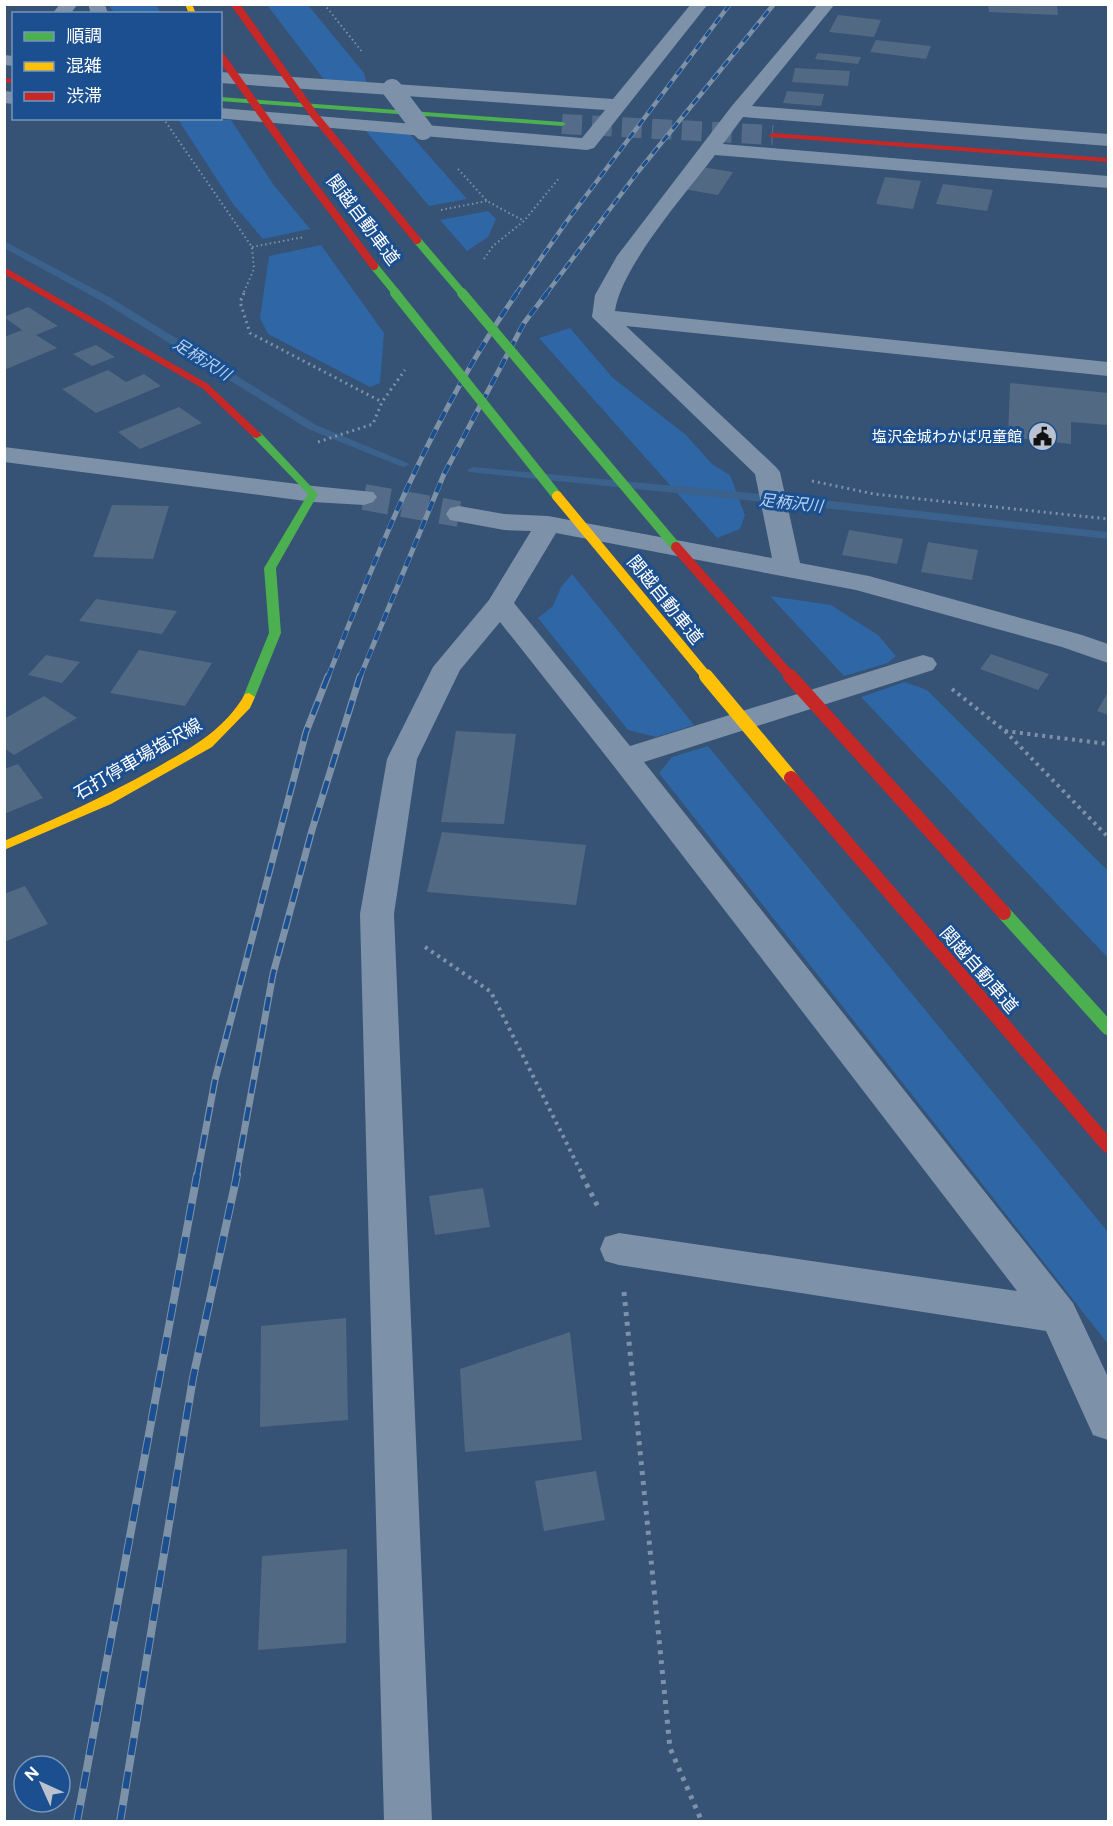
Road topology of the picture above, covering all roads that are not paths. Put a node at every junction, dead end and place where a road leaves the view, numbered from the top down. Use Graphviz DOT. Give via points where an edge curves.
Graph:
graph roads {
  1 [pos="235,4"];
  2 [pos="700,4"];
  3 [pos="827,4"];
  4 [pos="222,58"];
  5 [pos="222,77"];
  6 [pos="392,89"];
  7 [pos="222,99"];
  8 [pos="619,105"];
  9 [pos="738,111"];
  10 [pos="222,114"];
  11 [pos="562,124"];
  12 [pos="423,130"];
  13 [pos="773,135"];
  14 [pos="1108,140"];
  15 [pos="710,149"];
  16 [pos="1108,160"];
  17 [pos="1108,183"];
  18 [pos="4,270"];
  19 [pos="603,317"];
  20 [pos="1108,369"];
  21 [pos="4,454"];
  22 [pos="313,494"];
  23 [pos="364,496"];
  24 [pos="459,514"];
  25 [pos="548,524"];
  26 [pos="788,570"];
  27 [pos="500,604"];
  28 [pos="1108,654"];
  29 [pos="923,664"];
  30 [pos="624,758"];
  31 [pos="4,846"];
  32 [pos="1108,1028"];
  33 [pos="1108,1146"];
  34 [pos="619,1249"];
  35 [pos="1059,1315"];
  36 [pos="1108,1421"];
  37 [pos="408,1821"];
  1 -- 32 [label="main road, 関越自動車道, bridge" via="314,115 546,394 734,614"];
  2 -- 8 [label="street"];
  3 -- 9 [label="street"];
  4 -- 33 [label="main road, 関越自動車道, bridge" via="368,258 599,548 963,981"];
  5 -- 6 [label="street"];
  6 -- 8 [label="street"];
  6 -- 12 [label="street, bridge"];
  7 -- 11 [label="main road"];
  8 -- 12 [label="street" via="587,144"];
  9 -- 14 [label="street"];
  9 -- 15 [label="street"];
  10 -- 12 [label="street"];
  13 -- 16 [label="main road"];
  15 -- 17 [label="street"];
  15 -- 19 [label="street" via="626,261 606,295"];
  18 -- 22 [label="main road" via="205,386"];
  19 -- 20 [label="street"];
  19 -- 26 [label="street" via="768,475"];
  21 -- 22 [label="street"];
  22 -- 23 [label="street"];
  22 -- 31 [label="main road, 石打停車場塩沢線" via="270,568 275,633 246,705 208,744 107,801"];
  24 -- 25 [label="street"];
  25 -- 26 [label="street"];
  25 -- 27 [label="street"];
  26 -- 28 [label="street" via="859,582"];
  27 -- 30 [label="street"];
  27 -- 37 [label="street" via="447,667 402,759 377,914"];
  29 -- 30 [label="street"];
  30 -- 35 [label="street"];
  34 -- 35 [label="street"];
  35 -- 36 [label="street"];
}
